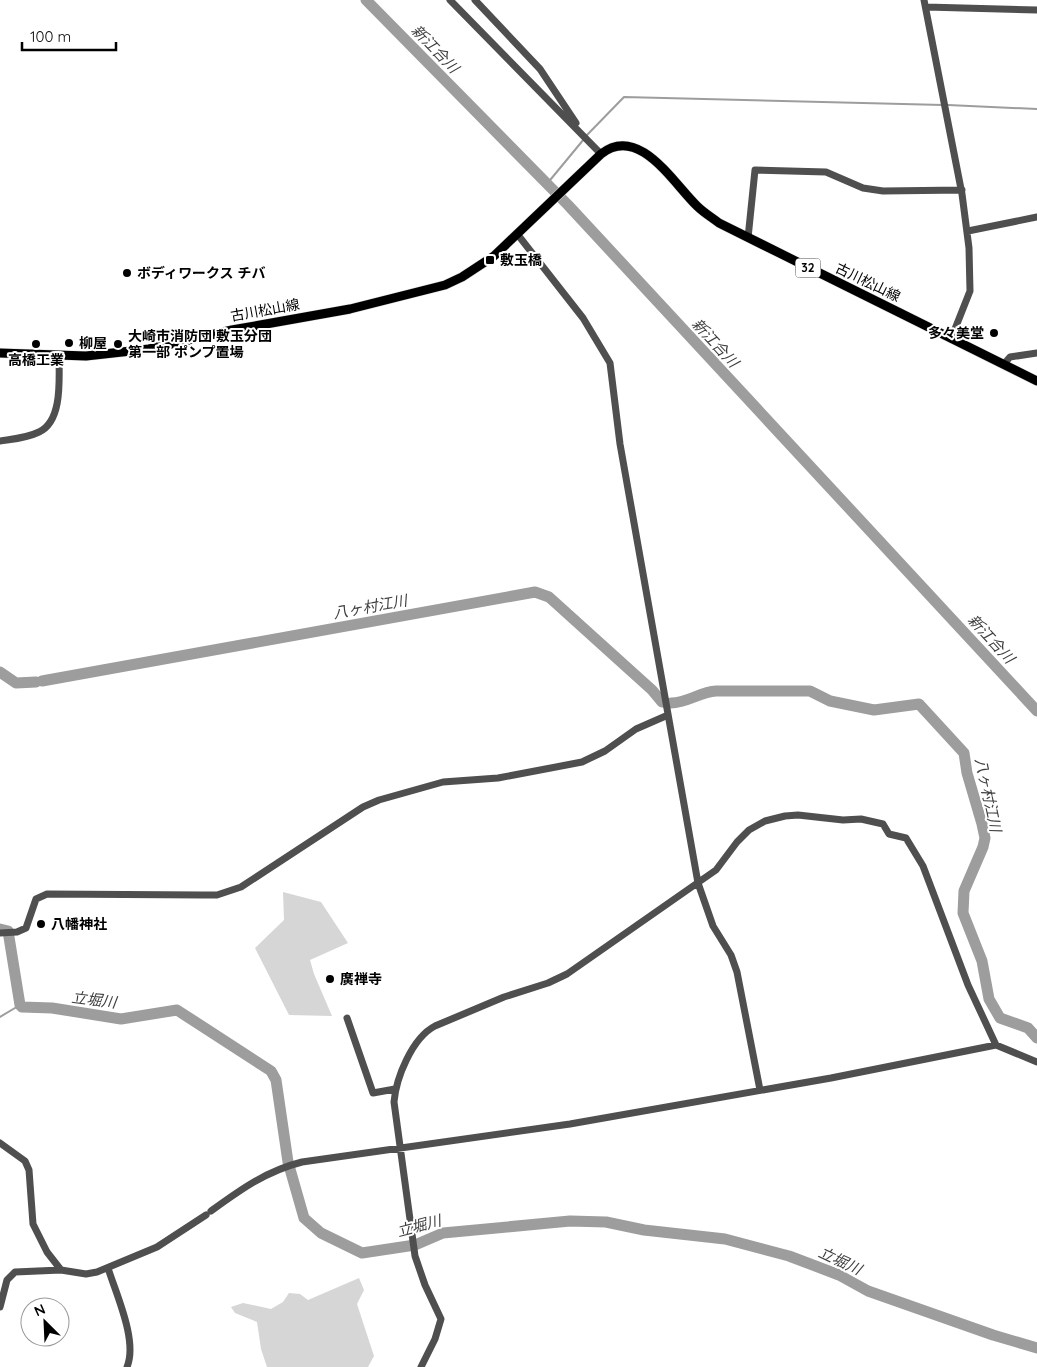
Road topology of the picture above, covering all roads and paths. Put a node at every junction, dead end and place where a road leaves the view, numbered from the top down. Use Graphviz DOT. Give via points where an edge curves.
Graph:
graph roads {
  1 [pos="450,0"];
  2 [pos="475,0"];
  3 [pos="925,4"];
  4 [pos="1037,10"];
  5 [pos="581,132"];
  6 [pos="599,156"];
  7 [pos="962,190"];
  8 [pos="1037,217"];
  9 [pos="968,231"];
  10 [pos="518,235"];
  11 [pos="748,238"];
  12 [pos="951,339"];
  13 [pos="0,353"];
  14 [pos="1037,353"];
  15 [pos="59,356"];
  16 [pos="1004,364"];
  17 [pos="1037,381"];
  18 [pos="0,442"];
  19 [pos="668,714"];
  20 [pos="698,883"];
  21 [pos="1,933"];
  22 [pos="347,1018"];
  23 [pos="996,1045"];
  24 [pos="1037,1062"];
  25 [pos="395,1090"];
  26 [pos="760,1090"];
  27 [pos="0,1143"];
  28 [pos="400,1147"];
  29 [pos="108,1268"];
  30 [pos="61,1270"];
  31 [pos="0,1307"];
  32 [pos="127,1367"];
  33 [pos="421,1367"];
  1 -- 5 [label="street"];
  2 -- 5 [label="street" via="540,69"];
  3 -- 4 [label="street"];
  3 -- 7 [label="street"];
  5 -- 6 [label="street"];
  6 -- 10 [label="main road, 32"];
  6 -- 11 [label="main road, 古川松山線 / 32" via="608,149 625,145 647,153 697,206 719,223"];
  7 -- 9 [label="street"];
  7 -- 11 [label="street" via="883,191 863,188 826,172 755,170"];
  8 -- 9 [label="street"];
  9 -- 12 [label="street" via="970,292"];
  10 -- 15 [label="main road, 古川松山線 / 32" via="477,269 429,290 350,309 149,348"];
  10 -- 19 [label="street" via="584,318 610,363 622,454"];
  11 -- 12 [label="main road, 古川松山線 / 32"];
  12 -- 16 [label="main road, 古川松山線 / 32"];
  13 -- 15 [label="main road, 古川松山線 / 32"];
  14 -- 16 [label="street" via="1010,357"];
  15 -- 18 [label="street" via="54,415 39,432"];
  16 -- 17 [label="main road, 古川松山線 / 32"];
  19 -- 20 [label="street"];
  19 -- 21 [label="street" via="582,762 498,778 443,782 379,800 363,807 241,888 203,895 47,894 36,899 26,928"];
  20 -- 23 [label="street" via="716,870 749,830 765,821 798,815 861,819 883,824 890,834 906,838 920,859 968,985"];
  20 -- 25 [label="street" via="567,974 427,1030 396,1081"];
  20 -- 26 [label="street" via="713,926 731,955"];
  22 -- 25 [label="street" via="373,1093"];
  23 -- 24 [label="street"];
  23 -- 26 [label="street"];
  25 -- 28 [label="street"];
  26 -- 28 [label="street" via="570,1124"];
  27 -- 30 [label="street" via="25,1161 29,1170 33,1224 47,1252"];
  28 -- 29 [label="street" via="281,1168 250,1182 158,1247"];
  28 -- 33 [label="street" via="415,1256 424,1285 438,1309 441,1324"];
  29 -- 30 [label="street" via="86,1274"];
  29 -- 32 [label="street" via="130,1340"];
  30 -- 31 [label="street" via="23,1270 11,1274"];
}
